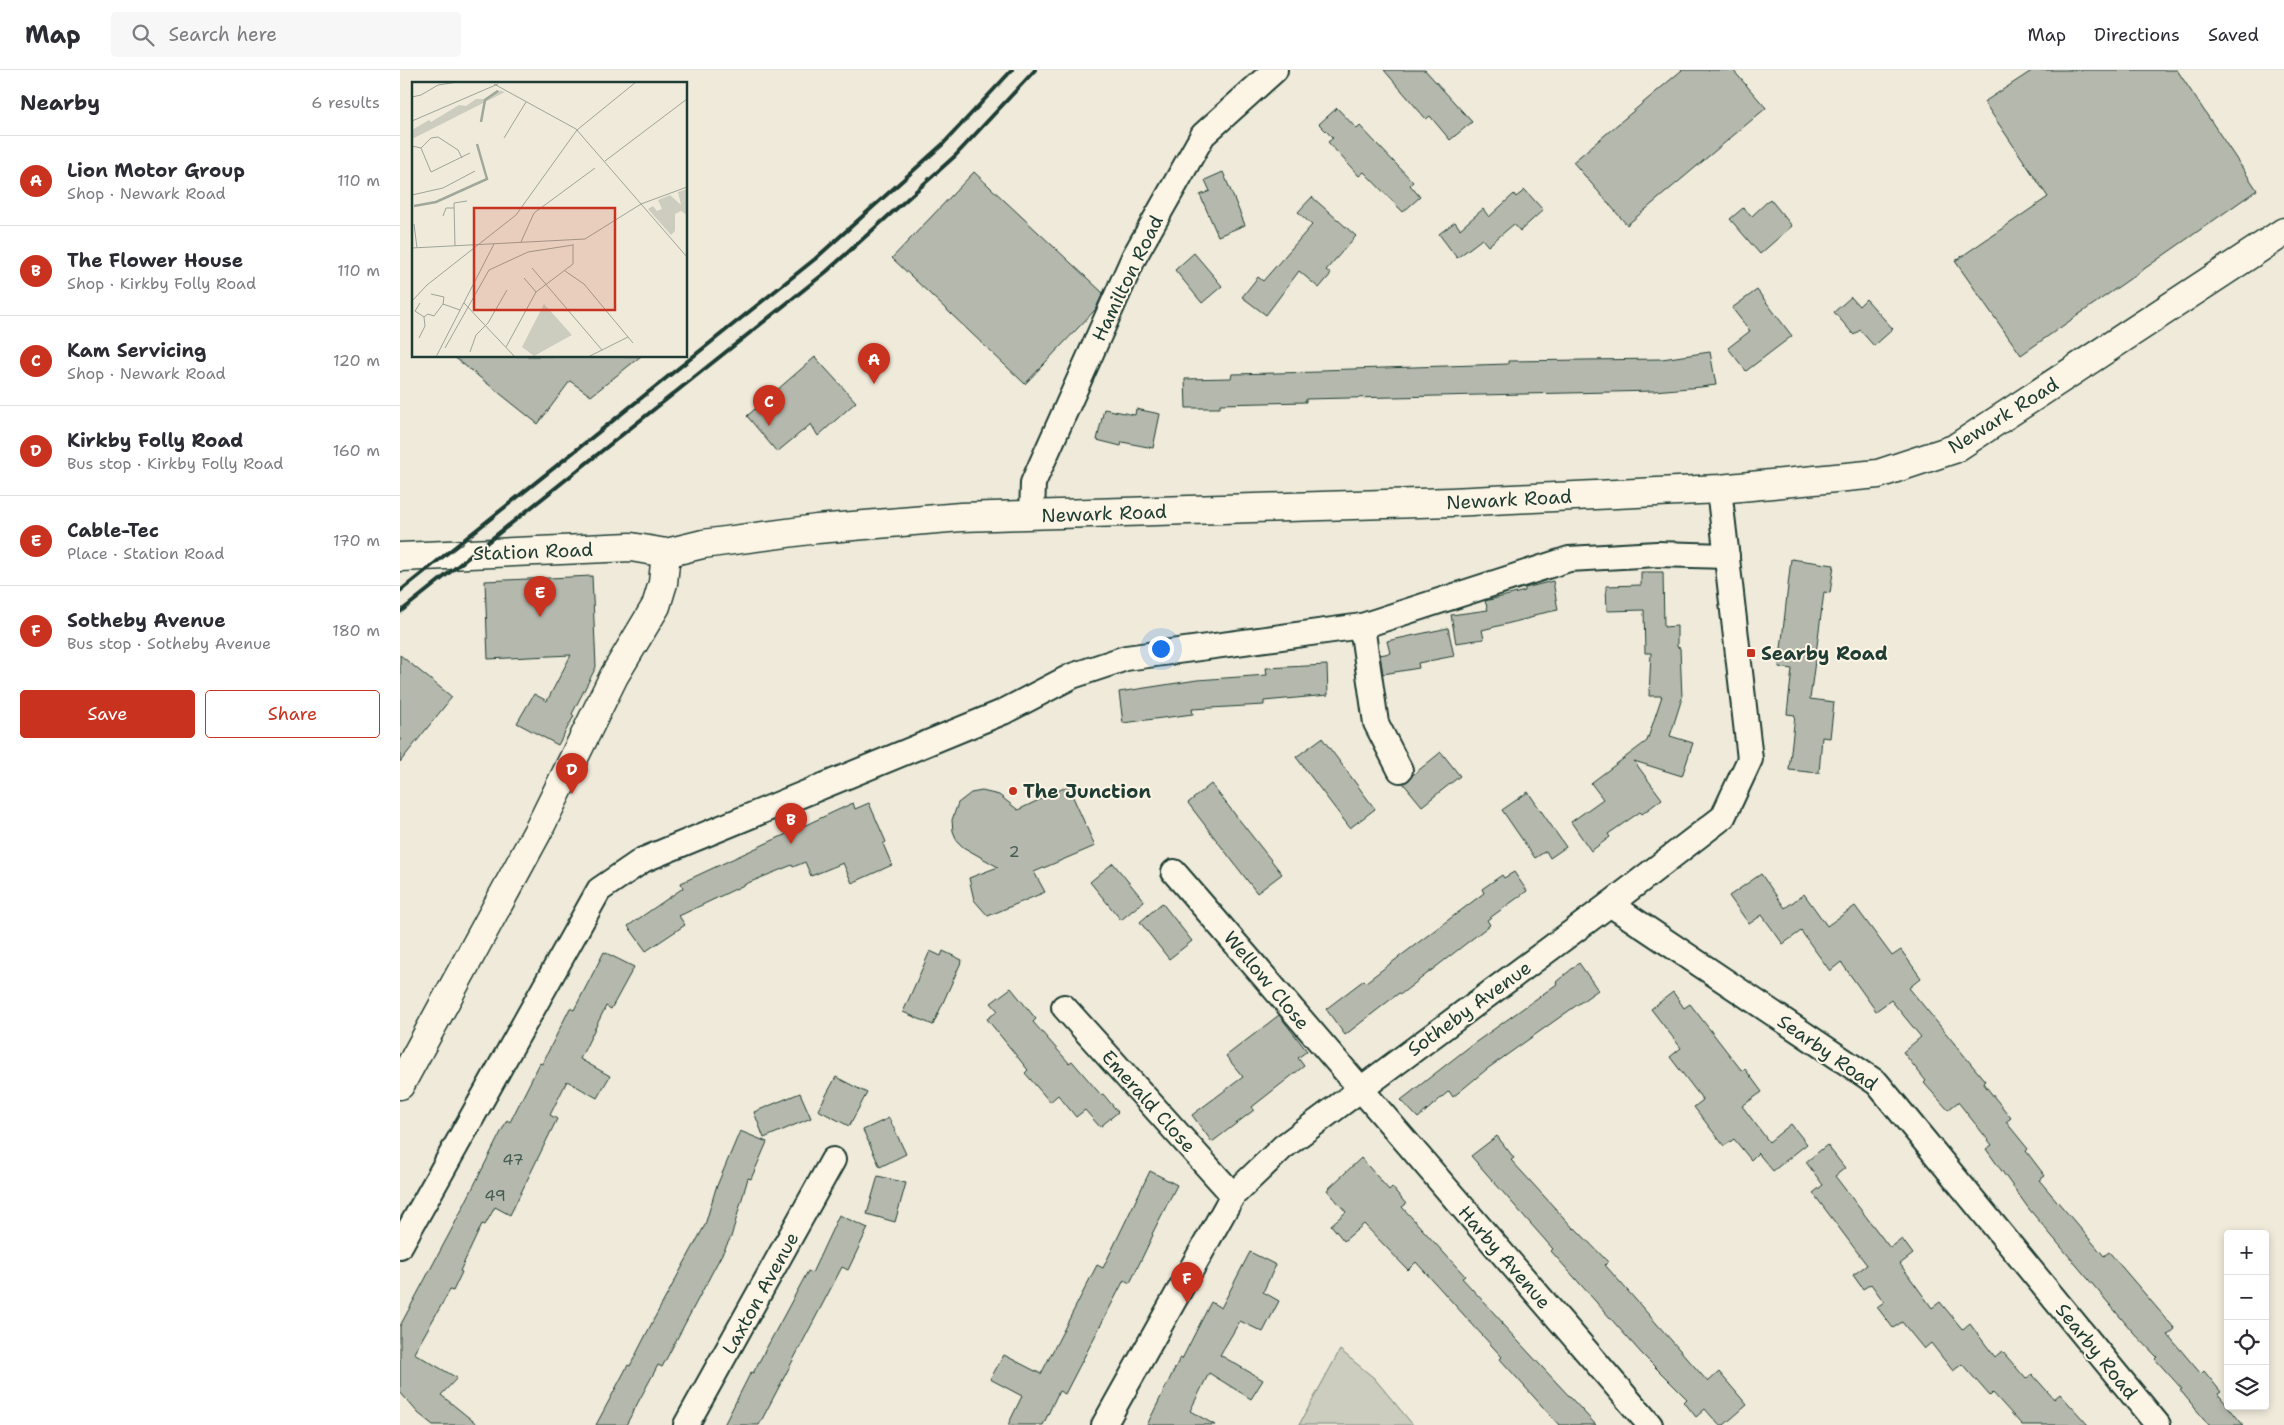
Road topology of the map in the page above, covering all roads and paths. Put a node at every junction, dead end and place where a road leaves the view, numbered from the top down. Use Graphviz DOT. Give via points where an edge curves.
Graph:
graph roads {
  1 [pos="1275,70"];
  2 [pos="2284,232"];
  3 [pos="1719,489"];
  4 [pos="1032,516"];
  5 [pos="666,553"];
  6 [pos="1727,556"];
  7 [pos="400,557"];
  8 [pos="1362,626"];
  9 [pos="1400,770"];
  10 [pos="1174,872"];
  11 [pos="1610,904"];
  12 [pos="1064,1007"];
  13 [pos="400,1085"];
  14 [pos="1360,1089"];
  15 [pos="833,1160"];
  16 [pos="1233,1195"];
  17 [pos="400,1246"];
  18 [pos="686,1425"];
  19 [pos="1104,1425"];
  20 [pos="1650,1425"];
  21 [pos="2158,1425"];
  1 -- 4 [label="street, Hamilton Road" via="1203,135 1134,257 1033,483"];
  2 -- 3 [label="main road, Newark Road" via="1954,449 1878,474"];
  3 -- 4 [label="main road, Newark Road"];
  3 -- 6 [label="street"];
  4 -- 5 [label="main road, Newark Road" via="961,517 817,529 703,544"];
  5 -- 7 [label="main road, Station Road" via="631,547"];
  5 -- 13 [label="main road" via="663,583 656,606 614,676 540,829"];
  6 -- 8 [label="street" via="1657,554 1569,559"];
  6 -- 11 [label="street" via="1750,759 1723,817"];
  8 -- 9 [label="street" via="1376,723"];
  8 -- 17 [label="street" via="1126,658 1072,676 1003,712 642,860 599,890"];
  10 -- 14 [label="street, Wellow Close"];
  11 -- 14 [label="street, Sotheby Avenue"];
  11 -- 21 [label="street, Searby Road" via="1877,1083"];
  12 -- 16 [label="street, Emerald Close"];
  14 -- 16 [label="street, Sotheby Avenue" via="1283,1146"];
  14 -- 20 [label="street, Harby Avenue"];
  15 -- 18 [label="street, Laxton Avenue"];
  16 -- 19 [label="street, Sotheby Avenue"];
}
